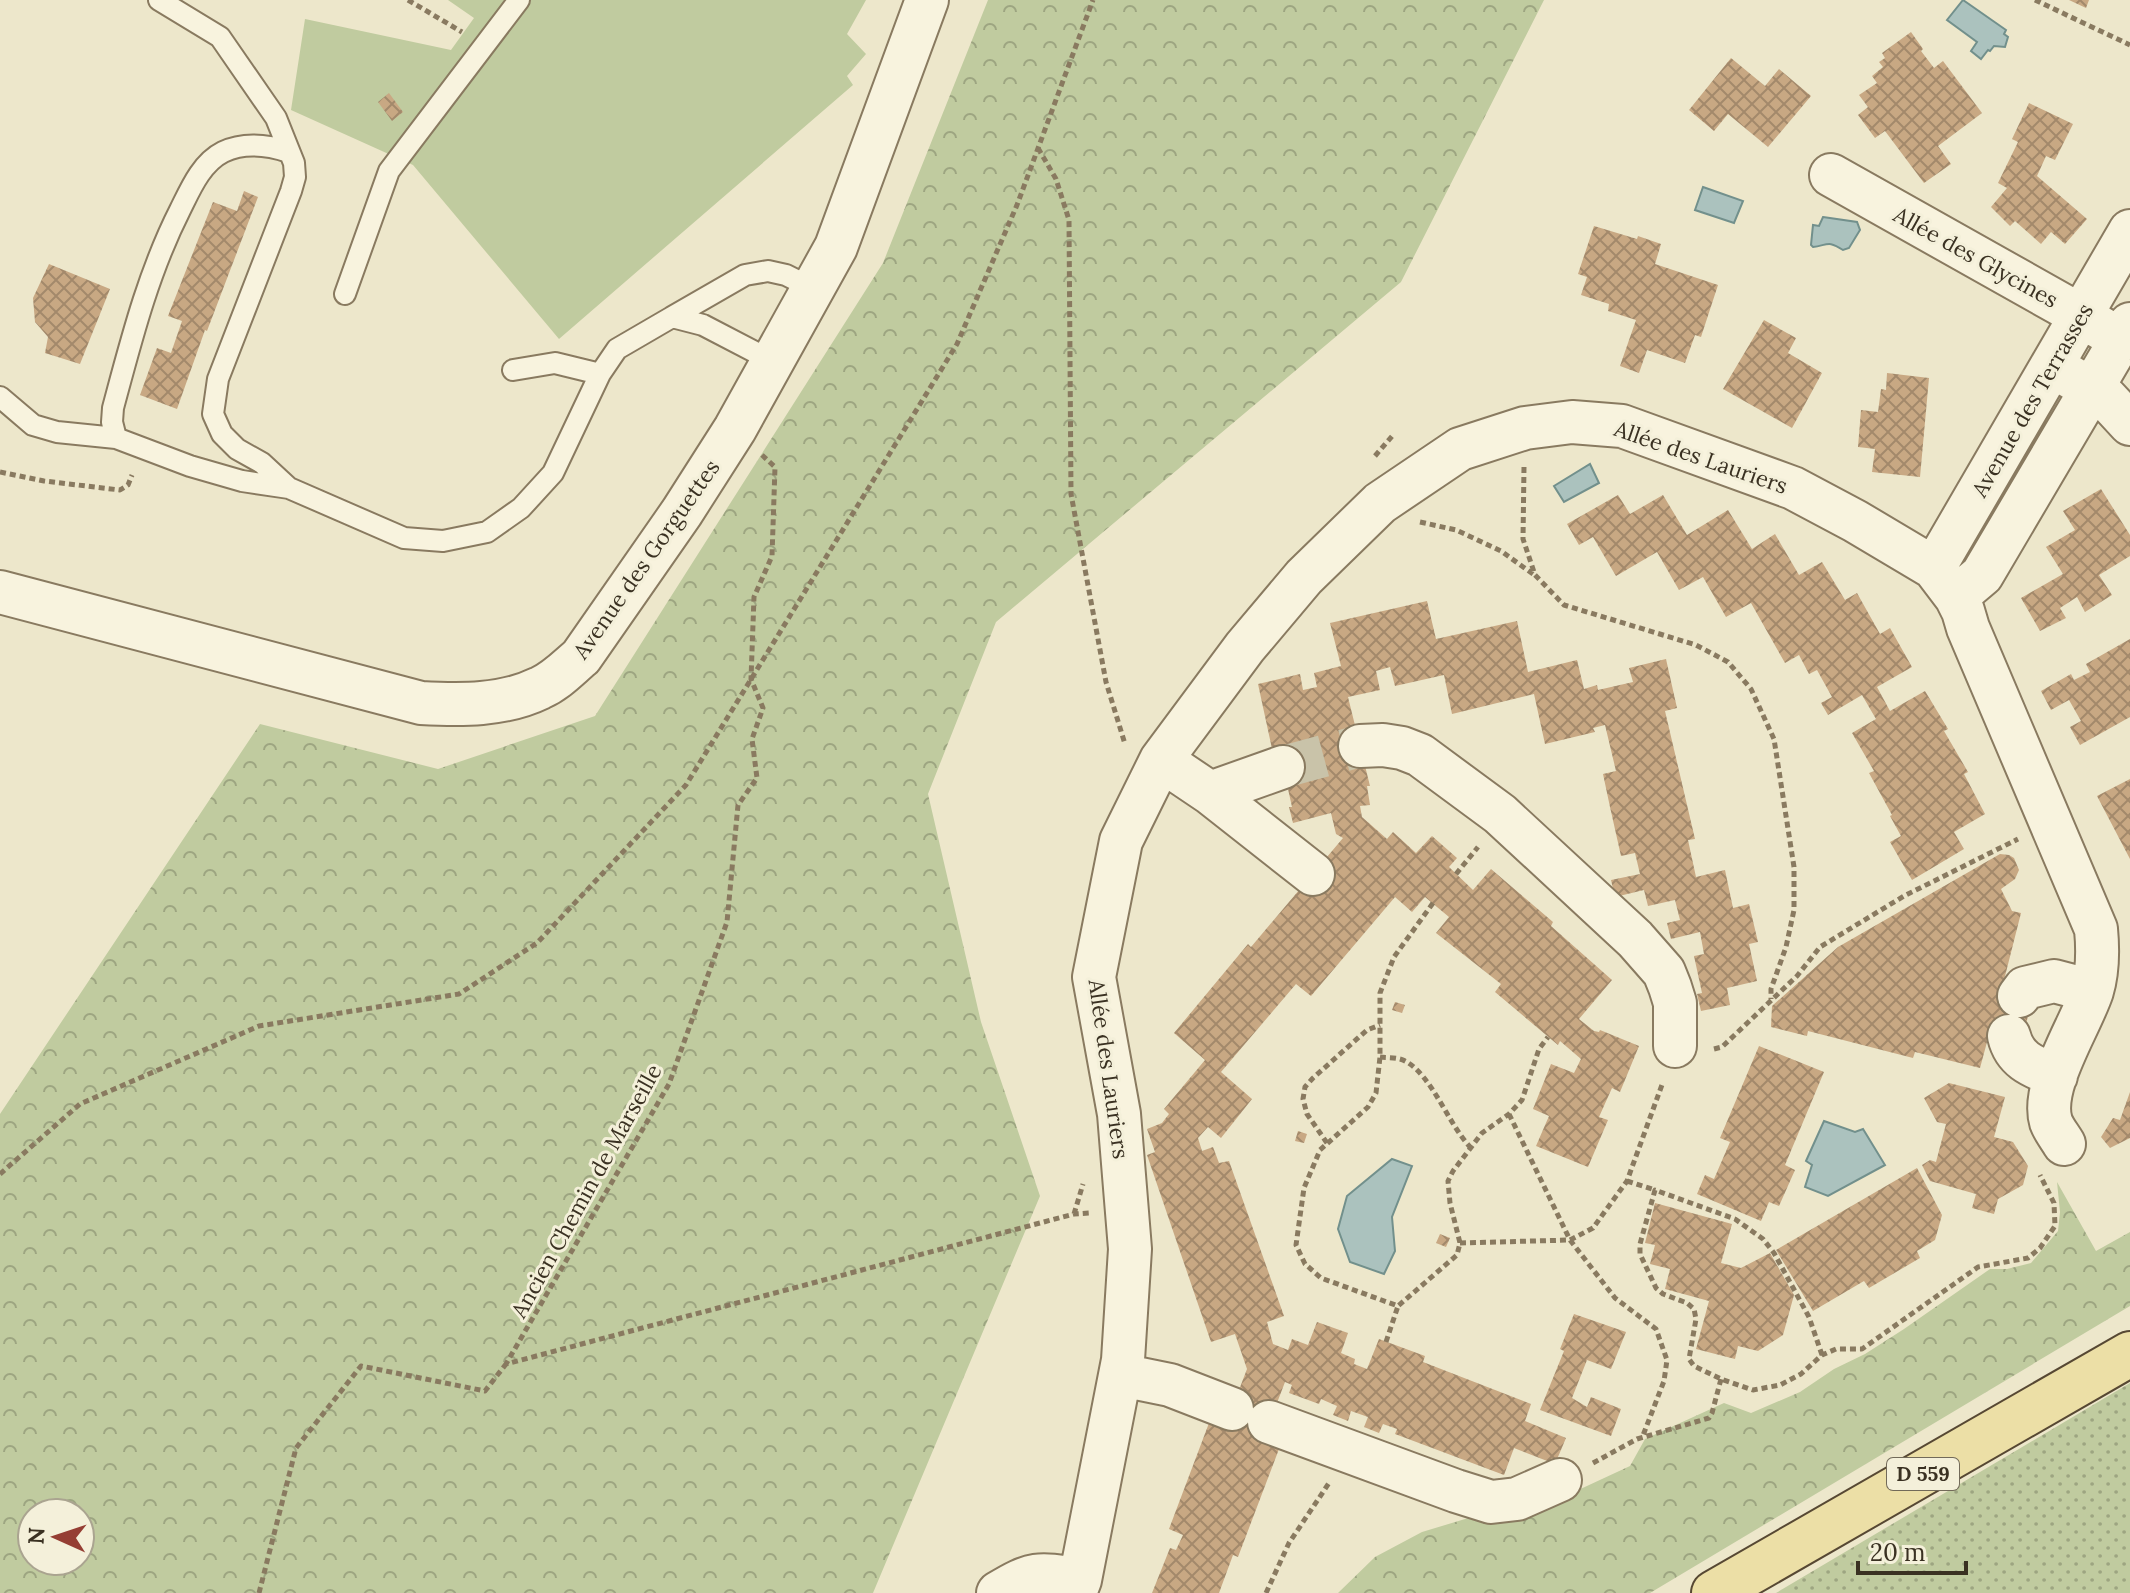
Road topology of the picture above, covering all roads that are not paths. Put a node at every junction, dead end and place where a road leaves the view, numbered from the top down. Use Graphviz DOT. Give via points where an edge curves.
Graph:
graph roads {
  1 [pos="159,0"];
  2 [pos="519,0"];
  3 [pos="927,0"];
  4 [pos="289,152"];
  5 [pos="1831,175"];
  6 [pos="2130,231"];
  7 [pos="812,288"];
  8 [pos="345,294"];
  9 [pos="2081,316"];
  10 [pos="672,317"];
  11 [pos="2125,332"];
  12 [pos="772,361"];
  13 [pos="2052,366"];
  14 [pos="513,370"];
  15 [pos="600,374"];
  16 [pos="2092,389"];
  17 [pos="0,397"];
  18 [pos="2130,424"];
  19 [pos="116,438"];
  20 [pos="289,488"];
  21 [pos="1945,583"];
  22 [pos="0,592"];
  23 [pos="1360,746"];
  24 [pos="1161,760"];
  25 [pos="1283,767"];
  26 [pos="1210,793"];
  27 [pos="1313,874"];
  28 [pos="2092,991"];
  29 [pos="1675,1046"];
  30 [pos="2056,1076"];
  31 [pos="2050,1156"];
  32 [pos="2130,1354"];
  33 [pos="1121,1375"];
  34 [pos="1560,1480"];
  35 [pos="1078,1586"];
  36 [pos="998,1593"];
  37 [pos="1714,1593"];
  1 -- 4 [label="lane" via="220,37 276,118"];
  2 -- 8 [label="lane" via="389,171"];
  3 -- 7 [label="street, Avenue des Gorguettes" via="836,247"];
  4 -- 19 [label="lane" via="243,146 222,152 197,176 168,232 137,318 113,408"];
  4 -- 20 [label="lane" via="295,177 291,191 218,379 213,414 237,449"];
  5 -- 9 [label="street, Allée des Glycines"];
  6 -- 9 [label="street, Avenue des Terrasses"];
  7 -- 10 [label="lane" via="768,271 745,275"];
  7 -- 12 [label="street, Avenue des Gorguettes"];
  9 -- 11 [label="street, Allée des Glycines"];
  9 -- 13 [label="street, Avenue des Terrasses"];
  10 -- 12 [label="lane" via="703,325"];
  10 -- 15 [label="lane" via="617,349"];
  11 -- 16 [label="street"];
  12 -- 22 [label="street, Avenue des Gorguettes" via="682,512 581,657 541,688 507,699 469,705 421,703"];
  13 -- 16 [label="street"];
  13 -- 21 [label="street, Avenue des Terrasses"];
  14 -- 15 [label="lane" via="555,363"];
  15 -- 20 [label="lane" via="553,473 521,508 487,532 443,541 404,538"];
  16 -- 18 [label="street"];
  16 -- 21 [label="street" via="1982,575"];
  17 -- 19 [label="lane" via="33,425"];
  19 -- 20 [label="lane" via="190,466"];
  21 -- 24 [label="street, Allée des Lauriers" via="1855,521 1793,488 1622,426 1572,422 1525,428 1460,449 1380,503 1304,577"];
  21 -- 28 [label="street" via="1963,611 2096,929"];
  23 -- 29 [label="street" via="1383,745 1420,755 1500,814 1635,939 1670,987"];
  24 -- 26 [label="street"];
  24 -- 33 [label="street, Allée des Lauriers" via="1121,841 1094,977 1119,1114 1130,1249"];
  25 -- 26 [label="street"];
  26 -- 27 [label="street"];
  28 -- 30 [label="street"];
  28 -- 30 [label="street" via="2054,981 2025,988 2014,1016 2017,1055"];
  30 -- 31 [label="street" via="2049,1101"];
  32 -- 37 [label="main road, D 559"];
  33 -- 34 [label="street" via="1170,1385 1491,1502 1517,1499"];
  33 -- 35 [label="street, Allée des Lauriers"];
  35 -- 36 [label="street" via="1035,1574"];
}
